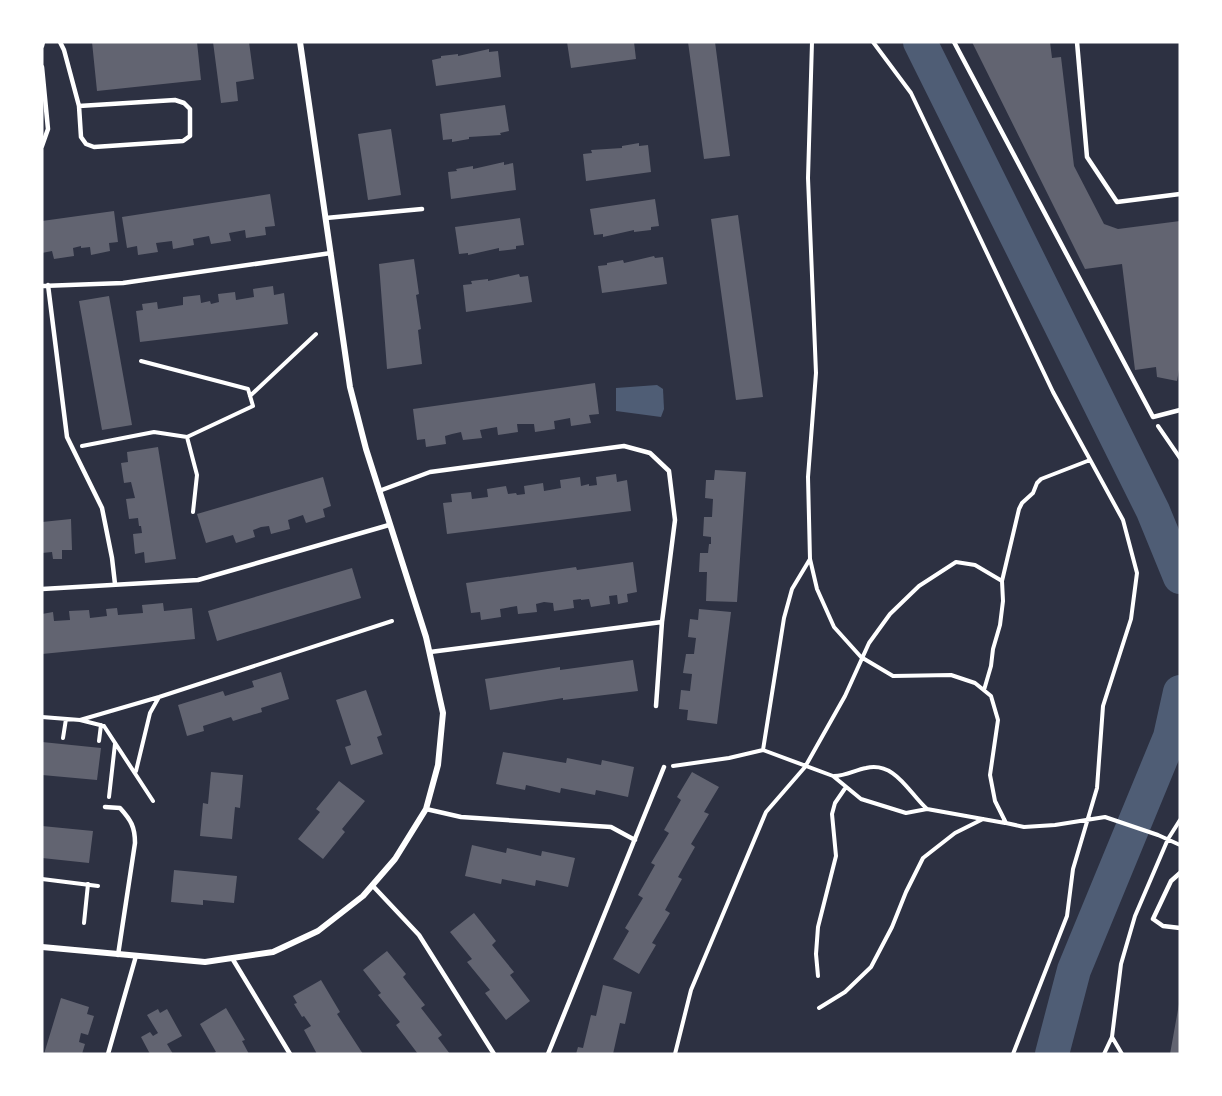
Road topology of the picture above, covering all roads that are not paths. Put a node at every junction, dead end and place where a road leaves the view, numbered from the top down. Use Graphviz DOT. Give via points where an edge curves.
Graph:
graph roads {
  1 [pos="60,42"];
  2 [pos="300,42"];
  3 [pos="954,42"];
  4 [pos="1077,42"];
  5 [pos="42,67"];
  6 [pos="79,106"];
  7 [pos="42,146"];
  8 [pos="1180,194"];
  9 [pos="422,209"];
  10 [pos="326,218"];
  11 [pos="331,253"];
  12 [pos="48,285"];
  13 [pos="42,286"];
  14 [pos="1180,410"];
  15 [pos="379,491"];
  16 [pos="389,525"];
  17 [pos="115,584"];
  18 [pos="42,589"];
  19 [pos="662,622"];
  20 [pos="430,652"];
  21 [pos="656,706"];
  22 [pos="664,767"];
  23 [pos="105,807"];
  24 [pos="426,809"];
  25 [pos="635,840"];
  26 [pos="1180,873"];
  27 [pos="372,885"];
  28 [pos="1180,928"];
  29 [pos="42,947"];
  30 [pos="118,955"];
  31 [pos="136,956"];
  32 [pos="232,958"];
  33 [pos="108,1054"];
  34 [pos="290,1054"];
  35 [pos="494,1054"];
  36 [pos="548,1054"];
  1 -- 6 [label="lane"];
  2 -- 10 [label="street"];
  3 -- 14 [label="lane" via="1153,417"];
  4 -- 8 [label="lane" via="1087,157 1117,202"];
  5 -- 7 [label="lane" via="48,129"];
  6 -- 6 [label="lane" via="175,100 190,109 190,136 183,141 94,147 81,137"];
  9 -- 10 [label="lane"];
  10 -- 11 [label="street"];
  11 -- 12 [label="lane" via="123,283"];
  11 -- 15 [label="street" via="350,387"];
  12 -- 13 [label="lane"];
  12 -- 17 [label="lane" via="66,437 102,508"];
  15 -- 16 [label="street"];
  15 -- 19 [label="lane" via="430,472 624,446 650,453 669,471 675,520"];
  16 -- 17 [label="lane" via="198,580"];
  16 -- 20 [label="street"];
  17 -- 18 [label="lane"];
  19 -- 20 [label="lane"];
  19 -- 21 [label="lane"];
  20 -- 24 [label="street" via="443,713 438,765"];
  22 -- 25 [label="lane"];
  23 -- 30 [label="lane" via="120,808 135,830"];
  24 -- 25 [label="lane" via="461,817 611,827"];
  24 -- 27 [label="street" via="395,859"];
  25 -- 36 [label="lane"];
  26 -- 28 [label="lane" via="1171,880 1153,919 1163,926"];
  27 -- 32 [label="street" via="318,931 273,952"];
  27 -- 35 [label="lane" via="419,935"];
  29 -- 30 [label="street"];
  30 -- 31 [label="street"];
  31 -- 32 [label="street" via="206,962"];
  31 -- 33 [label="lane"];
  32 -- 34 [label="lane"];
}
